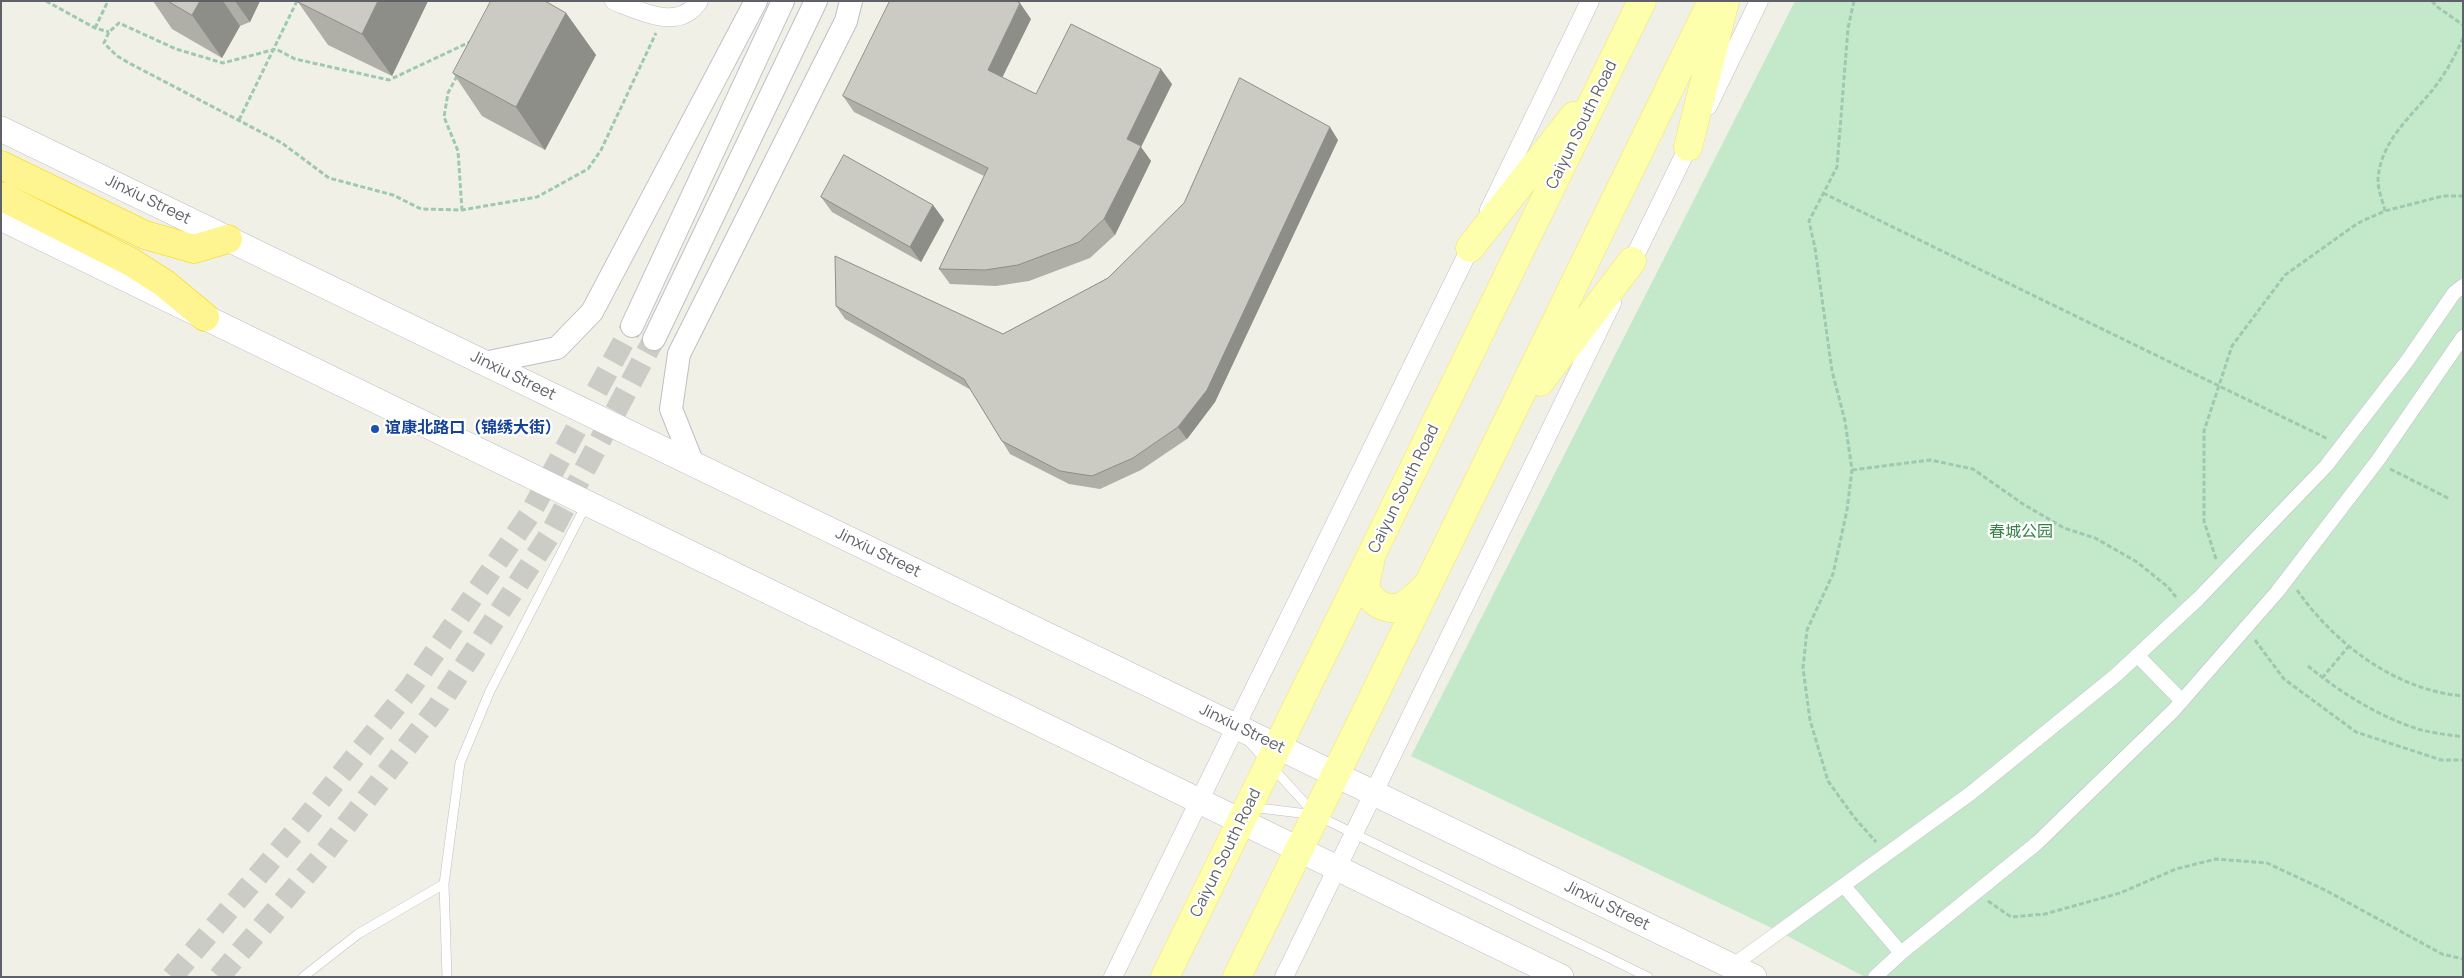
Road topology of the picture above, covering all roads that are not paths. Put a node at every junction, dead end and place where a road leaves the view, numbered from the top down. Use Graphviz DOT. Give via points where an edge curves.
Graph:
graph roads {
  1 [pos="614,1"];
  2 [pos="699,1"];
  3 [pos="756,1"];
  4 [pos="783,1"];
  5 [pos="816,1"];
  6 [pos="851,1"];
  7 [pos="1642,1"];
  8 [pos="1712,1"];
  9 [pos="1725,1"];
  10 [pos="1759,1"];
  11 [pos="1587,2"];
  12 [pos="1607,73"];
  13 [pos="1,129"];
  14 [pos="1688,147"];
  15 [pos="1,165"];
  16 [pos="1,196"];
  17 [pos="1,218"];
  18 [pos="228,239"];
  19 [pos="1470,248"];
  20 [pos="1632,261"];
  21 [pos="2463,286"];
  22 [pos="205,317"];
  23 [pos="632,326"];
  24 [pos="2463,337"];
  25 [pos="654,339"];
  26 [pos="484,363"];
  27 [pos="1502,431"];
  28 [pos="693,464"];
  29 [pos="587,503"];
  30 [pos="1373,554"];
  31 [pos="1428,584"];
  32 [pos="2137,656"];
  33 [pos="2182,701"];
  34 [pos="1236,726"];
  35 [pos="1274,756"];
  36 [pos="1335,774"];
  37 [pos="1373,793"];
  38 [pos="1199,802"];
  39 [pos="1239,810"];
  40 [pos="1316,815"];
  41 [pos="1353,833"];
  42 [pos="1298,850"];
  43 [pos="1337,868"];
  44 [pos="444,884"];
  45 [pos="1844,886"];
  46 [pos="1901,952"];
  47 [pos="1743,972"];
  48 [pos="303,977"];
  49 [pos="447,977"];
  50 [pos="1114,977"];
  51 [pos="1165,977"];
  52 [pos="1237,977"];
  53 [pos="1284,977"];
  54 [pos="1561,977"];
  55 [pos="1648,977"];
  56 [pos="1875,977"];
  1 -- 2 [label="street" via="662,18 682,16"];
  3 -- 26 [label="street" via="592,312 556,348"];
  4 -- 23 [label="street"];
  5 -- 25 [label="street"];
  6 -- 28 [label="street" via="846,21 679,354 671,409"];
  7 -- 12 [label="main road, Caiyun South Road"];
  8 -- 27 [label="main road"];
  9 -- 14 [label="main road"];
  10 -- 14 [label="street"];
  11 -- 19 [label="street"];
  12 -- 19 [label="main road"];
  12 -- 30 [label="main road, Caiyun South Road"];
  13 -- 18 [label="main road, Jinxiu Street"];
  14 -- 20 [label="street"];
  15 -- 18 [label="highway" via="145,235 194,249"];
  16 -- 22 [label="highway" via="131,262 164,283"];
  17 -- 22 [label="main road"];
  18 -- 26 [label="main road, Jinxiu Street"];
  19 -- 34 [label="street"];
  20 -- 27 [label="main road"];
  20 -- 37 [label="street"];
  21 -- 32 [label="street" via="2454,293 2326,466"];
  22 -- 29 [label="main road"];
  24 -- 33 [label="street" via="2376,463 2288,577"];
  26 -- 28 [label="main road, Jinxiu Street"];
  27 -- 31 [label="main road"];
  28 -- 34 [label="main road, Jinxiu Street"];
  29 -- 38 [label="main road"];
  29 -- 44 [label="lane" via="490,692 460,763"];
  30 -- 31 [label="main road" via="1366,582 1370,596 1382,606 1402,606"];
  30 -- 35 [label="main road, Caiyun South Road"];
  31 -- 36 [label="main road"];
  32 -- 33 [label="street"];
  32 -- 45 [label="street" via="1971,793"];
  33 -- 46 [label="street" via="2036,843"];
  34 -- 35 [label="main road, Jinxiu Street"];
  34 -- 38 [label="street"];
  35 -- 36 [label="main road, Jinxiu Street"];
  35 -- 39 [label="main road, Caiyun South Road"];
  35 -- 40 [label="lane"];
  36 -- 37 [label="main road, Jinxiu Street"];
  36 -- 40 [label="main road"];
  37 -- 41 [label="street"];
  37 -- 47 [label="main road, Jinxiu Street"];
  38 -- 39 [label="main road"];
  38 -- 50 [label="street"];
  39 -- 40 [label="lane"];
  39 -- 42 [label="main road"];
  39 -- 51 [label="main road, Caiyun South Road"];
  40 -- 41 [label="lane"];
  40 -- 42 [label="main road"];
  41 -- 43 [label="street"];
  41 -- 55 [label="lane"];
  42 -- 43 [label="main road"];
  42 -- 52 [label="main road"];
  43 -- 53 [label="street"];
  43 -- 54 [label="main road"];
  44 -- 48 [label="lane" via="358,934"];
  44 -- 49 [label="lane"];
  45 -- 46 [label="street"];
  45 -- 47 [label="street" via="1778,931"];
  46 -- 56 [label="street"];
}
